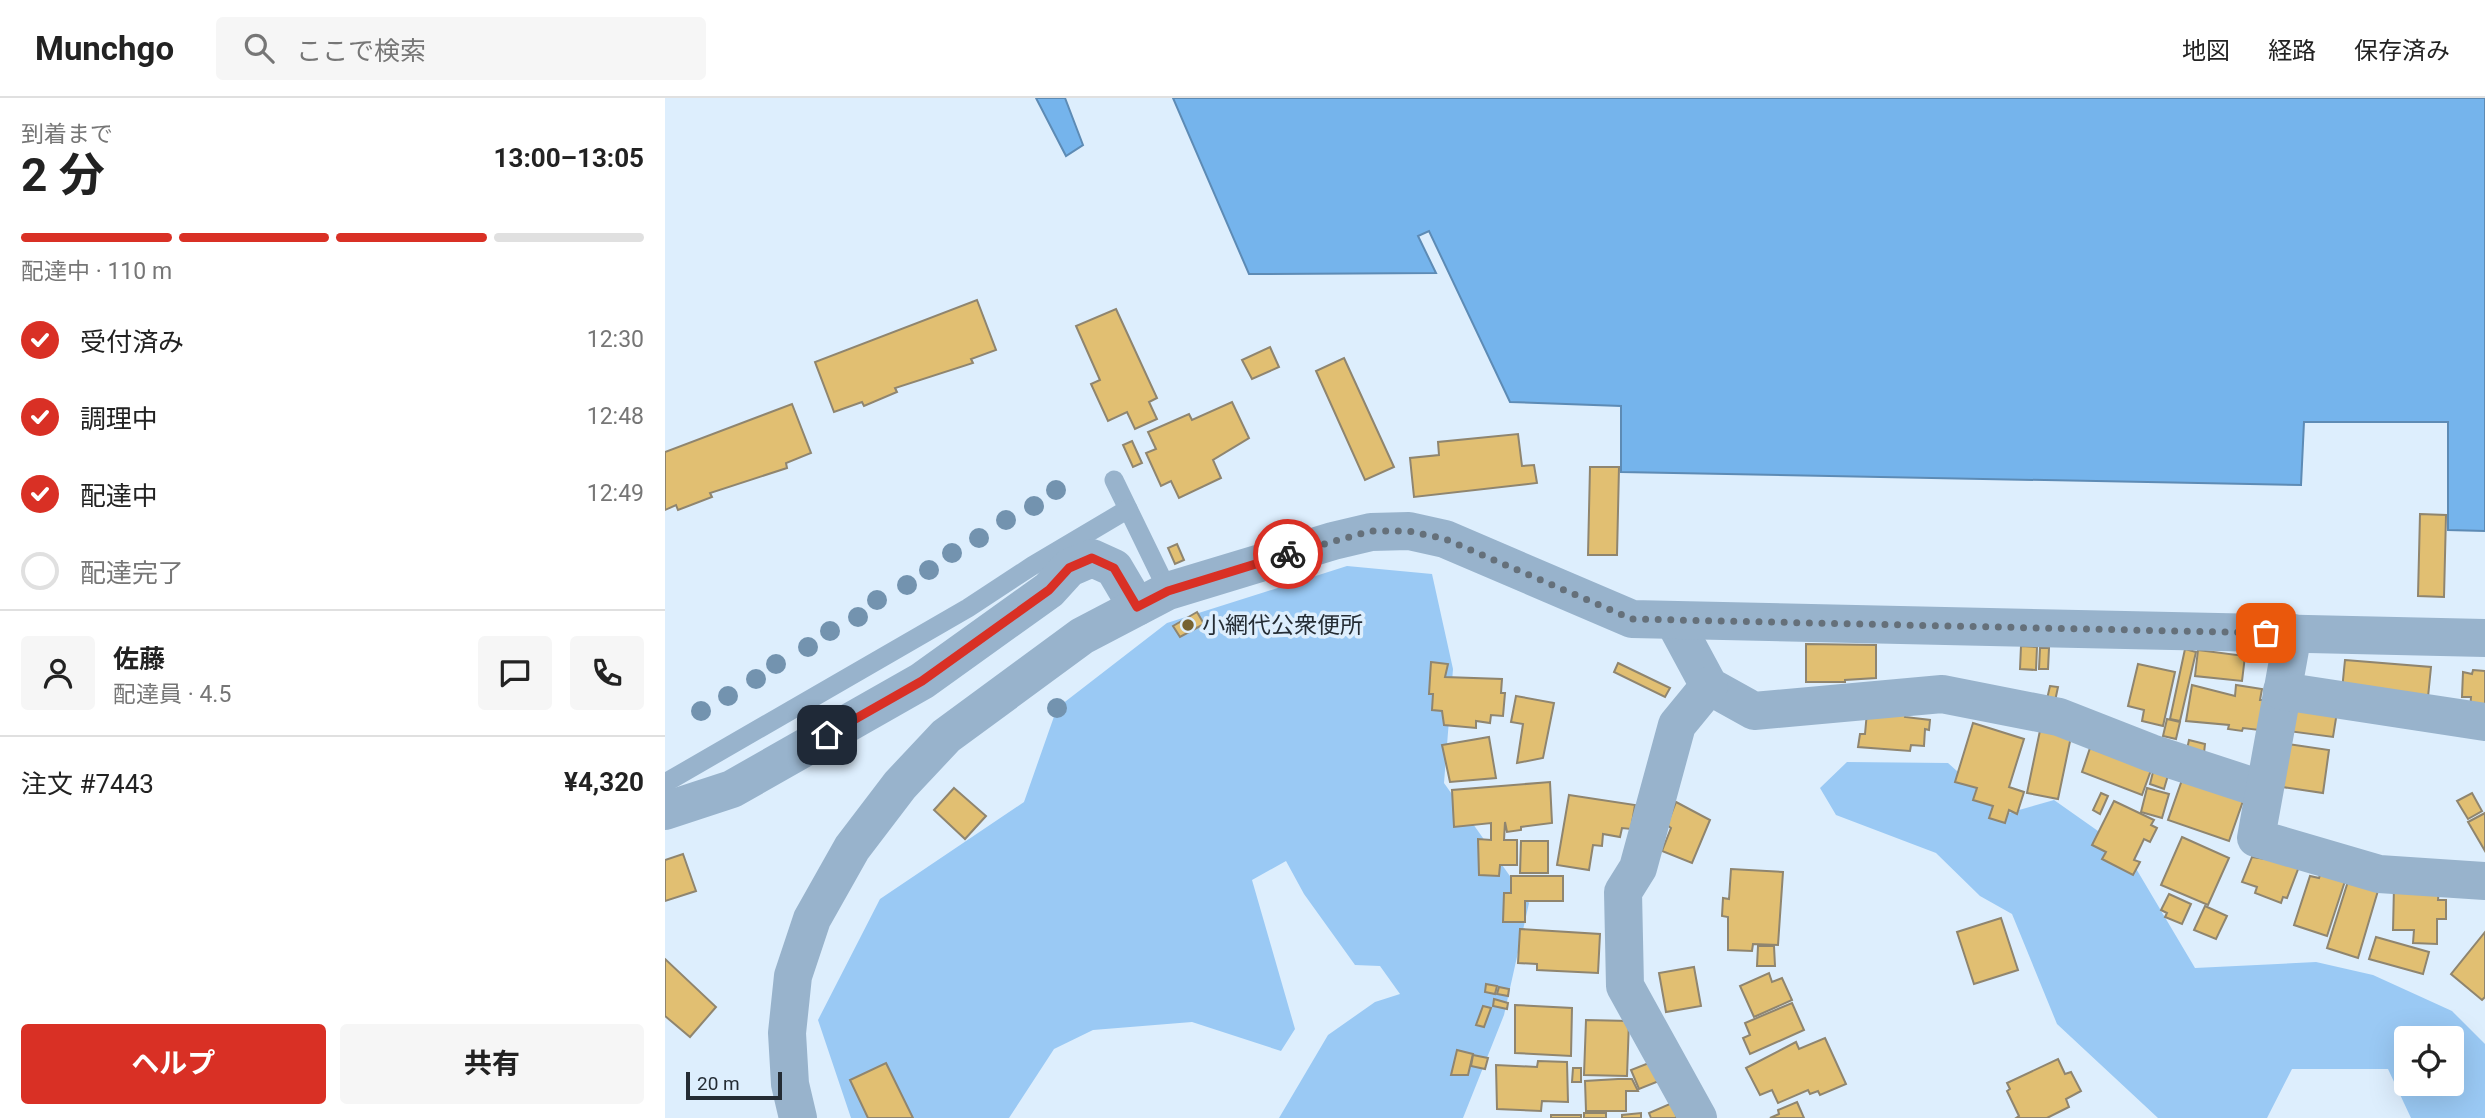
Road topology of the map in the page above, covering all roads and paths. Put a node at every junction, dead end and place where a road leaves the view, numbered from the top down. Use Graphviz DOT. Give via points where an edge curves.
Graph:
graph roads {
  1 [pos="1114,480"];
  2 [pos="1128,509"];
  3 [pos="1152,599"];
  4 [pos="1674,621"];
  5 [pos="2293,633"];
  6 [pos="2485,638"];
  7 [pos="1709,686"];
  8 [pos="2282,691"];
  9 [pos="2485,722"];
  10 [pos="665,783"];
  11 [pos="2264,790"];
  12 [pos="665,811"];
  13 [pos="2485,881"];
  14 [pos="798,1118"];
  15 [pos="1698,1118"];
  1 -- 2 [label="lane"];
  2 -- 3 [label="lane"];
  2 -- 10 [label="lane" via="968,608"];
  3 -- 4 [label="street" via="1333,541 1371,531 1409,531 1445,539 1632,619"];
  3 -- 12 [label="street" via="1114,568 1092,558 1069,568 1049,590 922,681 731,789"];
  3 -- 14 [label="street" via="1082,636 946,736 900,785 852,848 812,919 793,976 787,1033 790,1084"];
  4 -- 5 [label="street"];
  4 -- 7 [label="street"];
  5 -- 6 [label="street"];
  5 -- 8 [label="street"];
  7 -- 11 [label="street" via="1754,711 1943,694 2059,717"];
  7 -- 15 [label="street" via="1677,724 1638,868 1623,892 1625,986"];
  8 -- 9 [label="street"];
  8 -- 11 [label="street"];
  11 -- 13 [label="street" via="2256,838 2379,874"];
}
